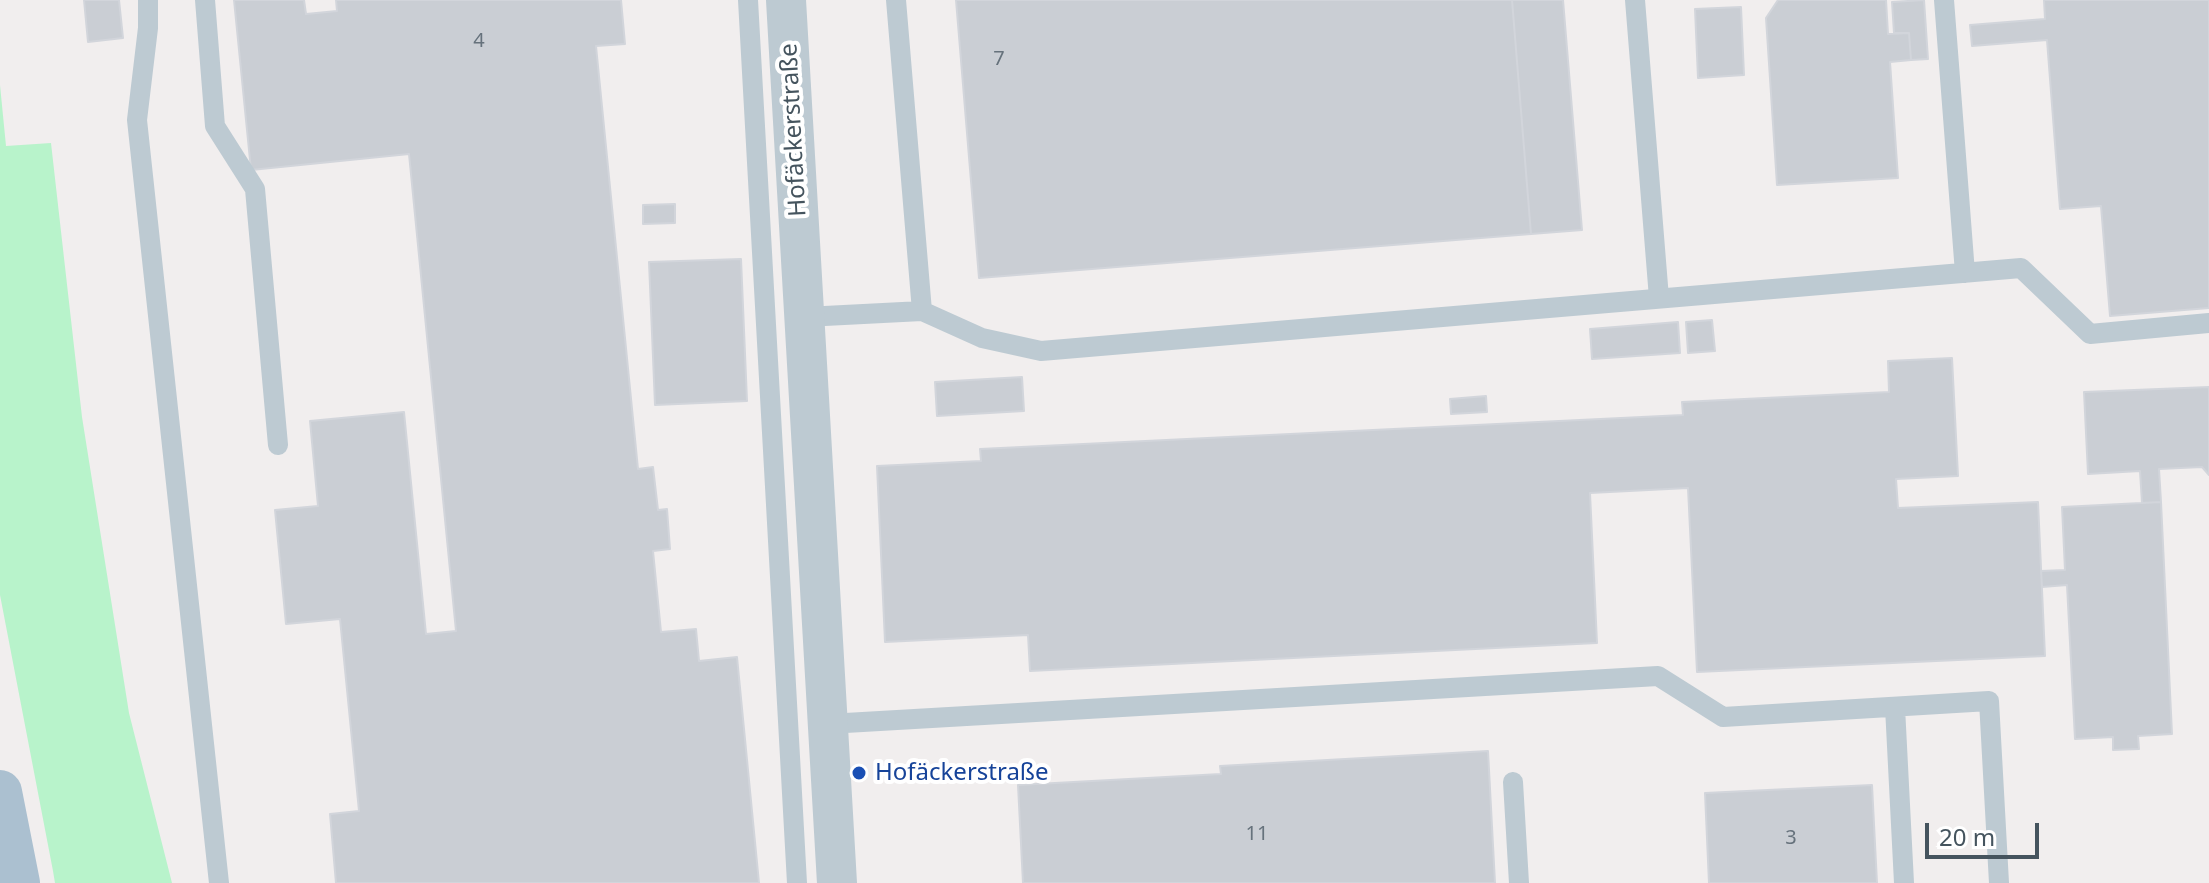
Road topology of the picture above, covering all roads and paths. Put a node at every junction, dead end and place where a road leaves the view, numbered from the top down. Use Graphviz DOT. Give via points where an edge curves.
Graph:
graph roads {
  1 [pos="148,0"];
  2 [pos="205,0"];
  3 [pos="748,0"];
  4 [pos="786,0"];
  5 [pos="896,0"];
  6 [pos="1635,0"];
  7 [pos="1944,0"];
  8 [pos="1965,273"];
  9 [pos="1659,298"];
  10 [pos="922,311"];
  11 [pos="805,317"];
  12 [pos="2209,323"];
  13 [pos="278,445"];
  14 [pos="1895,707"];
  15 [pos="828,724"];
  16 [pos="1513,782"];
  17 [pos="0,792"];
  18 [pos="18,883"];
  19 [pos="219,883"];
  20 [pos="797,883"];
  21 [pos="837,883"];
  22 [pos="1519,883"];
  23 [pos="1904,883"];
  24 [pos="1999,883"];
  1 -- 19 [label="lane" via="137,120"];
  2 -- 13 [label="lane" via="215,126 255,189"];
  3 -- 20 [label="lane"];
  4 -- 11 [label="street, Hofäckerstraße"];
  5 -- 10 [label="lane"];
  6 -- 9 [label="lane"];
  7 -- 8 [label="lane"];
  8 -- 9 [label="lane"];
  8 -- 12 [label="lane" via="2021,268 2090,334"];
  9 -- 10 [label="lane" via="1041,351 982,338"];
  10 -- 11 [label="lane"];
  11 -- 15 [label="street, Hofäckerstraße"];
  14 -- 15 [label="lane" via="1723,717 1658,676"];
  14 -- 23 [label="lane"];
  14 -- 24 [label="lane" via="1989,701"];
  15 -- 21 [label="street, Hofäckerstraße"];
  16 -- 22 [label="lane"];
  17 -- 18 [label="main road"];
}
